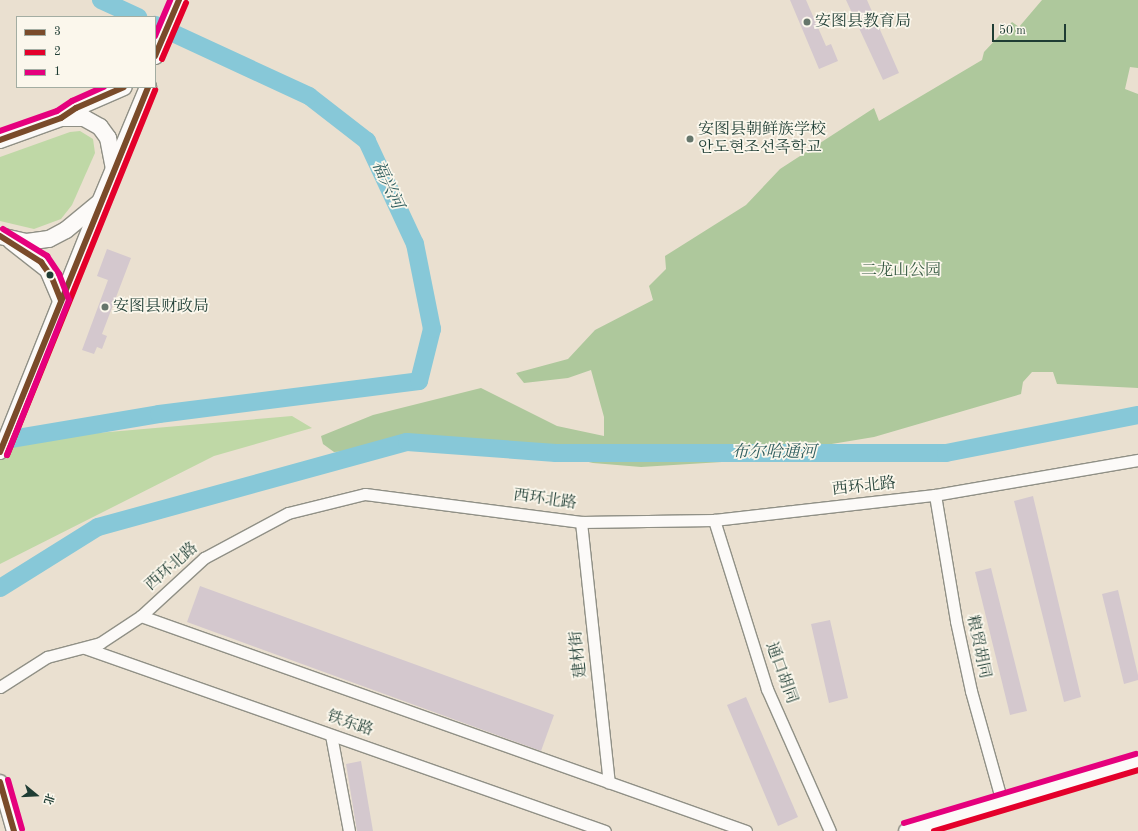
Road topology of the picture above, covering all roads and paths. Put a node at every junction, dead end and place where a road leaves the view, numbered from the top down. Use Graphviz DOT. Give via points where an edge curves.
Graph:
graph roads {
  1 [pos="177,4"];
  2 [pos="157,50"];
  3 [pos="122,88"];
  4 [pos="148,88"];
  5 [pos="61,118"];
  6 [pos="0,140"];
  7 [pos="114,168"];
  8 [pos="100,202"];
  9 [pos="4,238"];
  10 [pos="61,300"];
  11 [pos="0,452"];
  12 [pos="1138,460"];
  13 [pos="935,495"];
  14 [pos="714,520"];
  15 [pos="581,522"];
  16 [pos="141,616"];
  17 [pos="84,648"];
  18 [pos="0,687"];
  19 [pos="331,735"];
  20 [pos="1138,762"];
  21 [pos="0,782"];
  22 [pos="609,783"];
  23 [pos="1002,802"];
  24 [pos="14,831"];
  25 [pos="349,831"];
  26 [pos="605,831"];
  27 [pos="746,831"];
  28 [pos="830,831"];
  29 [pos="906,831"];
  1 -- 2 [label="highway"];
  3 -- 5 [label="highway" via="76,108"];
  4 -- 7 [label="highway"];
  5 -- 6 [label="highway"];
  5 -- 7 [label="highway" via="84,118 100,126 108,138"];
  7 -- 8 [label="highway"];
  8 -- 9 [label="highway" via="66,230 48,239 27,242"];
  8 -- 10 [label="main road"];
  9 -- 10 [label="highway" via="44,266"];
  10 -- 11 [label="main road"];
  12 -- 13 [label="street, 西环北路"];
  13 -- 14 [label="street, 西环北路"];
  13 -- 23 [label="street, 粮贸胡同" via="957,629 971,691"];
  14 -- 15 [label="street, 西环北路"];
  14 -- 28 [label="street, 通口胡同" via="767,689"];
  15 -- 16 [label="street, 西环北路" via="365,494 288,512 204,558"];
  15 -- 22 [label="street, 建材街"];
  16 -- 17 [label="street, 西环北路" via="100,643"];
  16 -- 22 [label="street"];
  17 -- 18 [label="street, 西环北路" via="47,657"];
  17 -- 19 [label="street, 铁东路"];
  19 -- 25 [label="street"];
  19 -- 26 [label="street, 铁东路"];
  20 -- 23 [label="main road"];
  21 -- 24 [label="main road"];
  22 -- 27 [label="street"];
  23 -- 29 [label="main road"];
}
